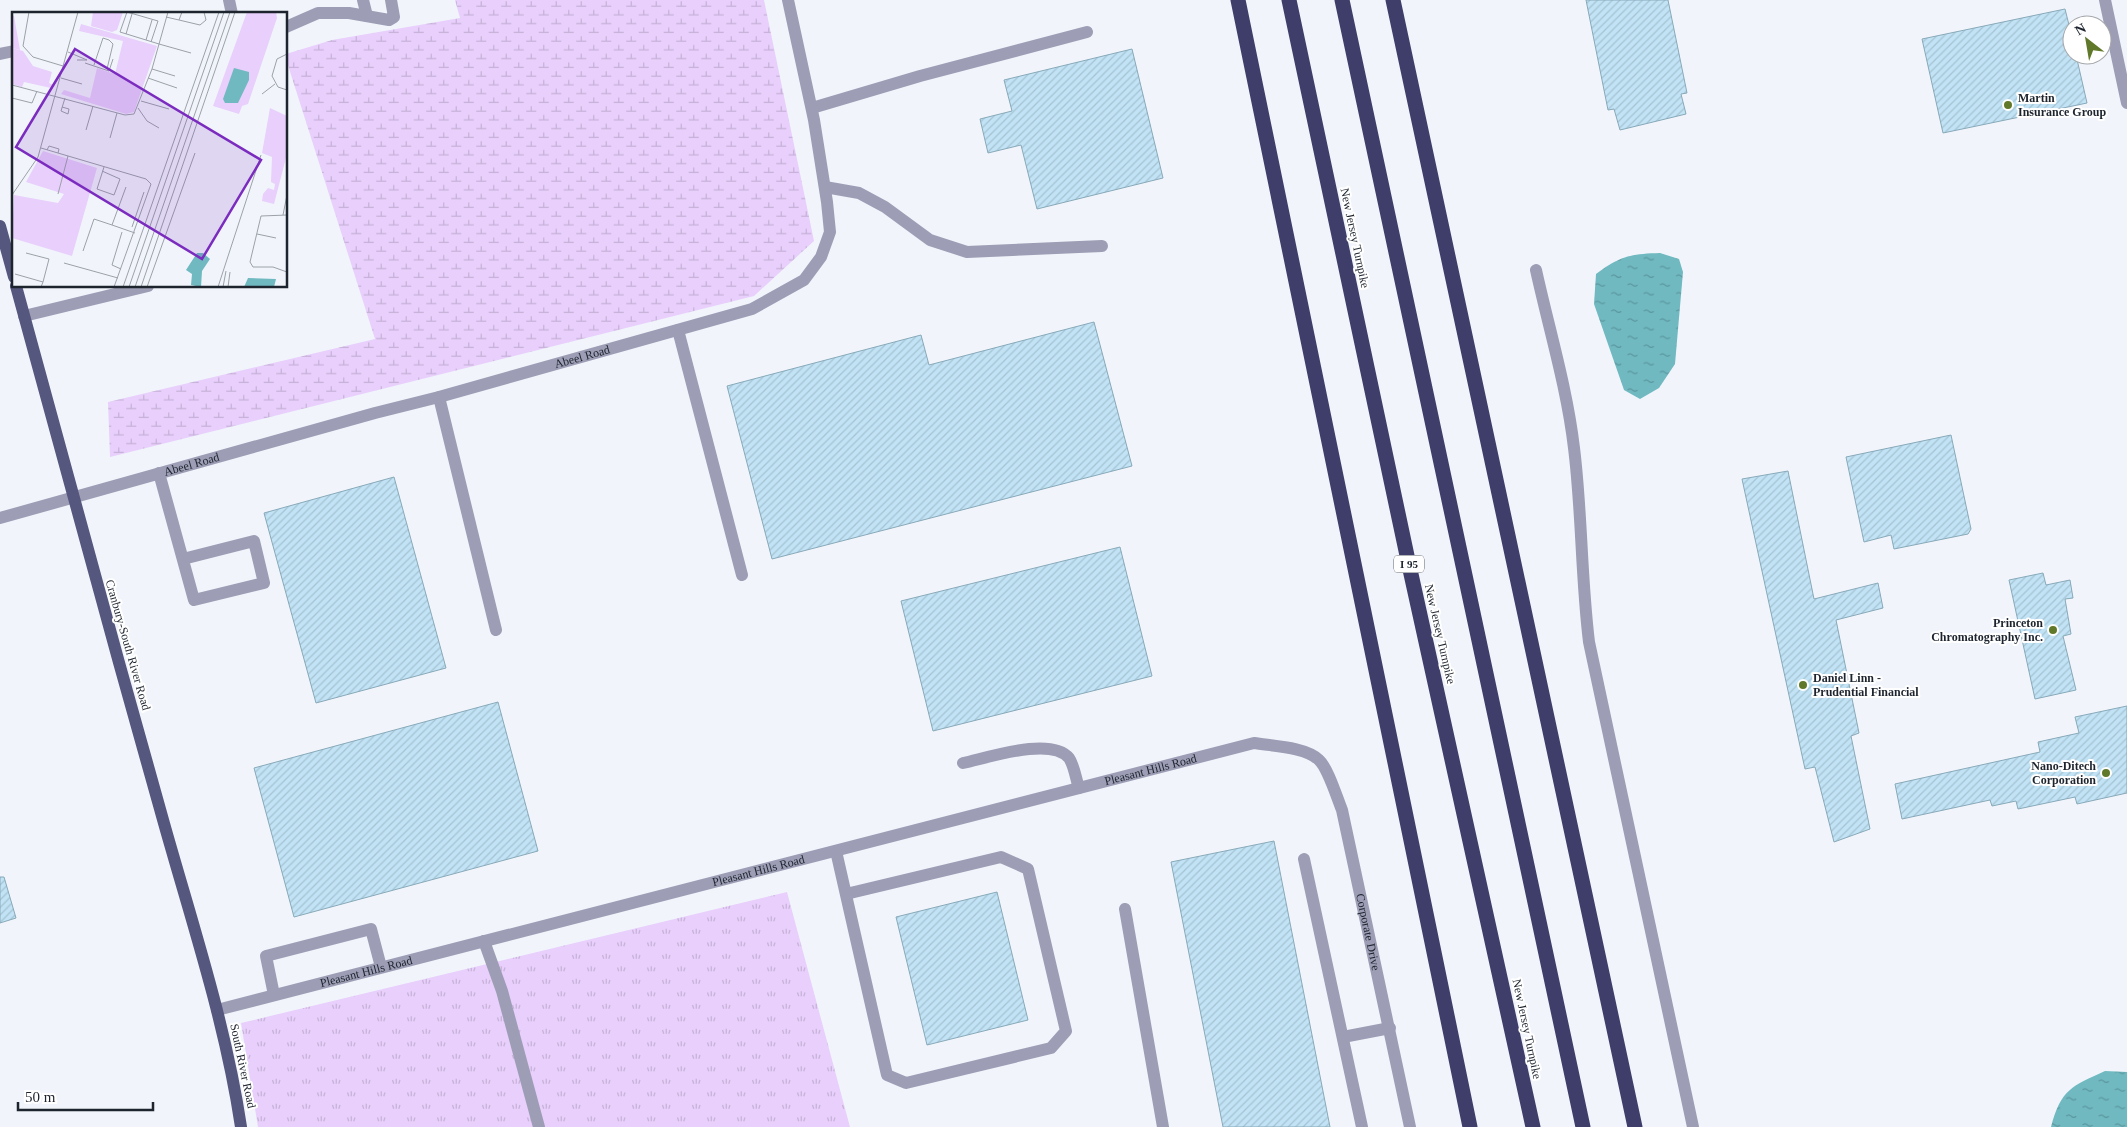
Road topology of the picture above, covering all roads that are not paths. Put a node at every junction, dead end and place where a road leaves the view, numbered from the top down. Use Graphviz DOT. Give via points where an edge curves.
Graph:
graph roads {
  1 [pos="363,0"];
  2 [pos="391,0"];
  3 [pos="788,0"];
  4 [pos="1238,0"];
  5 [pos="1289,0"];
  6 [pos="1342,0"];
  7 [pos="1393,0"];
  8 [pos="2105,0"];
  9 [pos="368,16"];
  10 [pos="288,26"];
  11 [pos="1087,32"];
  12 [pos="2127,103"];
  13 [pos="812,108"];
  14 [pos="825,187"];
  15 [pos="0,226"];
  16 [pos="1102,246"];
  17 [pos="12,270"];
  18 [pos="1536,270"];
  19 [pos="17,288"];
  20 [pos="140,288"];
  21 [pos="24,316"];
  22 [pos="678,330"];
  23 [pos="440,398"];
  24 [pos="159,472"];
  25 [pos="72,496"];
  26 [pos="0,518"];
  27 [pos="183,559"];
  28 [pos="742,575"];
  29 [pos="496,630"];
  30 [pos="1301,750"];
  31 [pos="963,763"];
  32 [pos="1079,788"];
  33 [pos="836,851"];
  34 [pos="1304,858"];
  35 [pos="846,894"];
  36 [pos="1125,909"];
  37 [pos="484,941"];
  38 [pos="381,967"];
  39 [pos="274,995"];
  40 [pos="217,1010"];
  41 [pos="1390,1028"];
  42 [pos="1342,1037"];
  43 [pos="241,1127"];
  44 [pos="539,1127"];
  45 [pos="1164,1127"];
  46 [pos="1362,1127"];
  47 [pos="1410,1127"];
  48 [pos="1470,1127"];
  49 [pos="1533,1127"];
  50 [pos="1584,1127"];
  51 [pos="1635,1127"];
  52 [pos="1693,1127"];
  1 -- 9 [label="street"];
  2 -- 9 [label="street" via="394,17 389,20"];
  3 -- 13 [label="street, Abeel Road"];
  4 -- 48 [label="highway"];
  5 -- 49 [label="highway, New Jersey Turnpike / I 95"];
  6 -- 50 [label="highway"];
  7 -- 51 [label="highway"];
  8 -- 12 [label="street"];
  9 -- 10 [label="street" via="318,13"];
  11 -- 13 [label="street"];
  13 -- 14 [label="street, Abeel Road"];
  14 -- 16 [label="street" via="859,193 886,207 930,240 967,252"];
  14 -- 22 [label="street, Abeel Road" via="830,232 821,257 804,280 752,309"];
  15 -- 17 [label="main road"];
  18 -- 52 [label="street" via="1567,402 1574,449 1589,642"];
  19 -- 21 [label="main road, Cranbury-South River Road"];
  20 -- 21 [label="street"];
  21 -- 25 [label="main road, Cranbury-South River Road"];
  22 -- 23 [label="street, Abeel Road"];
  22 -- 28 [label="street"];
  23 -- 24 [label="street, Abeel Road"];
  23 -- 29 [label="street"];
  24 -- 25 [label="street, Abeel Road"];
  24 -- 27 [label="street"];
  25 -- 26 [label="street, Abeel Road"];
  25 -- 40 [label="main road, Cranbury-South River Road"];
  27 -- 27 [label="street" via="194,600 264,584 254,541"];
  30 -- 32 [label="street, Pleasant Hills Road" via="1254,743"];
  30 -- 41 [label="street, Corporate Drive" via="1319,760 1342,810"];
  31 -- 32 [label="street" via="1034,748 1056,749 1069,758"];
  32 -- 33 [label="street, Pleasant Hills Road"];
  33 -- 35 [label="street"];
  33 -- 37 [label="street, Pleasant Hills Road"];
  34 -- 42 [label="street"];
  35 -- 35 [label="street" via="887,1075 906,1083 1051,1048 1066,1031 1028,869 1001,857"];
  36 -- 45 [label="street"];
  37 -- 38 [label="street, Pleasant Hills Road"];
  37 -- 44 [label="street" via="502,991"];
  38 -- 39 [label="street, Pleasant Hills Road"];
  38 -- 39 [label="street" via="371,929 275,953 266,956"];
  39 -- 40 [label="street, Pleasant Hills Road"];
  40 -- 43 [label="main road, South River Road"];
  41 -- 42 [label="street"];
  41 -- 47 [label="street, Corporate Drive"];
  42 -- 46 [label="street"];
}
